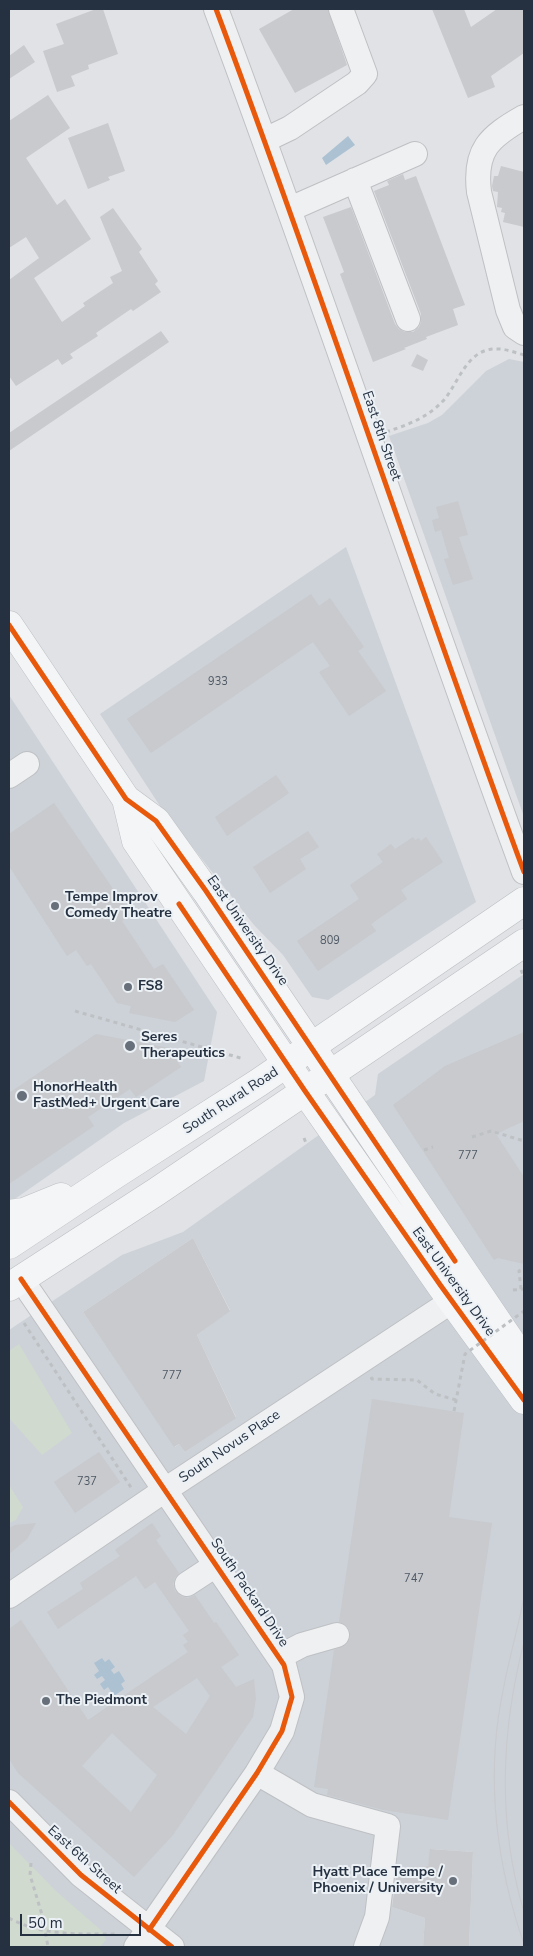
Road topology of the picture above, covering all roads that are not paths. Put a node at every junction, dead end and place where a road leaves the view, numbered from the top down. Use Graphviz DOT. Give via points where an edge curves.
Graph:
graph roads {
  1 [pos="216,9"];
  2 [pos="341,9"];
  3 [pos="524,117"];
  4 [pos="265,140"];
  5 [pos="414,154"];
  6 [pos="355,180"];
  7 [pos="290,209"];
  8 [pos="408,319"];
  9 [pos="524,333"];
  10 [pos="9,625"];
  11 [pos="126,799"];
  12 [pos="524,872"];
  13 [pos="524,900"];
  14 [pos="524,943"];
  15 [pos="312,1046"];
  16 [pos="287,1064"];
  17 [pos="330,1074"];
  18 [pos="305,1091"];
  19 [pos="116,1174"];
  20 [pos="9,1214"];
  21 [pos="9,1245"];
  22 [pos="15,1283"];
  23 [pos="452,1301"];
  24 [pos="524,1361"];
  25 [pos="524,1400"];
  26 [pos="165,1490"];
  27 [pos="66,1557"];
  28 [pos="216,1565"];
  29 [pos="9,1577"];
  30 [pos="187,1584"];
  31 [pos="9,1596"];
  32 [pos="337,1635"];
  33 [pos="279,1657"];
  34 [pos="257,1772"];
  35 [pos="9,1802"];
  36 [pos="142,1939"];
  37 [pos="172,1947"];
  38 [pos="366,1947"];
  1 -- 4 [label="street, East 8th Street"];
  2 -- 4 [label="street" via="365,74 357,83 290,128"];
  3 -- 9 [label="street" via="504,128 482,150 477,176 478,192 508,310 515,328"];
  4 -- 7 [label="street, East 8th Street"];
  5 -- 6 [label="street"];
  6 -- 7 [label="street"];
  6 -- 8 [label="street"];
  7 -- 12 [label="street, East 8th Street"];
  10 -- 11 [label="main road, East University Drive"];
  11 -- 15 [label="main road, East University Drive" via="156,821"];
  11 -- 16 [label="main road, East University Drive" via="136,841"];
  13 -- 15 [label="main road, South Rural Road"];
  14 -- 17 [label="main road"];
  15 -- 16 [label="main road, South Rural Road"];
  15 -- 17 [label="main road, East University Drive"];
  16 -- 18 [label="main road, East University Drive"];
  16 -- 19 [label="main road, South Rural Road"];
  17 -- 18 [label="main road"];
  17 -- 24 [label="main road, East University Drive"];
  18 -- 22 [label="main road"];
  18 -- 23 [label="main road, East University Drive"];
  19 -- 20 [label="main road" via="24,1212"];
  19 -- 21 [label="main road, South Rural Road"];
  22 -- 26 [label="street, South Packard Drive"];
  23 -- 25 [label="main road, East University Drive"];
  23 -- 26 [label="street, South Novus Place"];
  26 -- 27 [label="street, South Novus Place"];
  26 -- 28 [label="street, South Packard Drive"];
  27 -- 29 [label="street" via="36,1559"];
  27 -- 31 [label="street, South Novus Place"];
  28 -- 30 [label="street"];
  28 -- 33 [label="street, South Packard Drive"];
  32 -- 33 [label="street" via="302,1645"];
  33 -- 34 [label="street, South Packard Drive" via="292,1697 282,1731"];
  34 -- 36 [label="street, South Packard Drive"];
  34 -- 38 [label="street" via="312,1805 388,1826 377,1917"];
  35 -- 36 [label="street, East 6th Street"];
  36 -- 37 [label="street, East 6th Street"];
}
